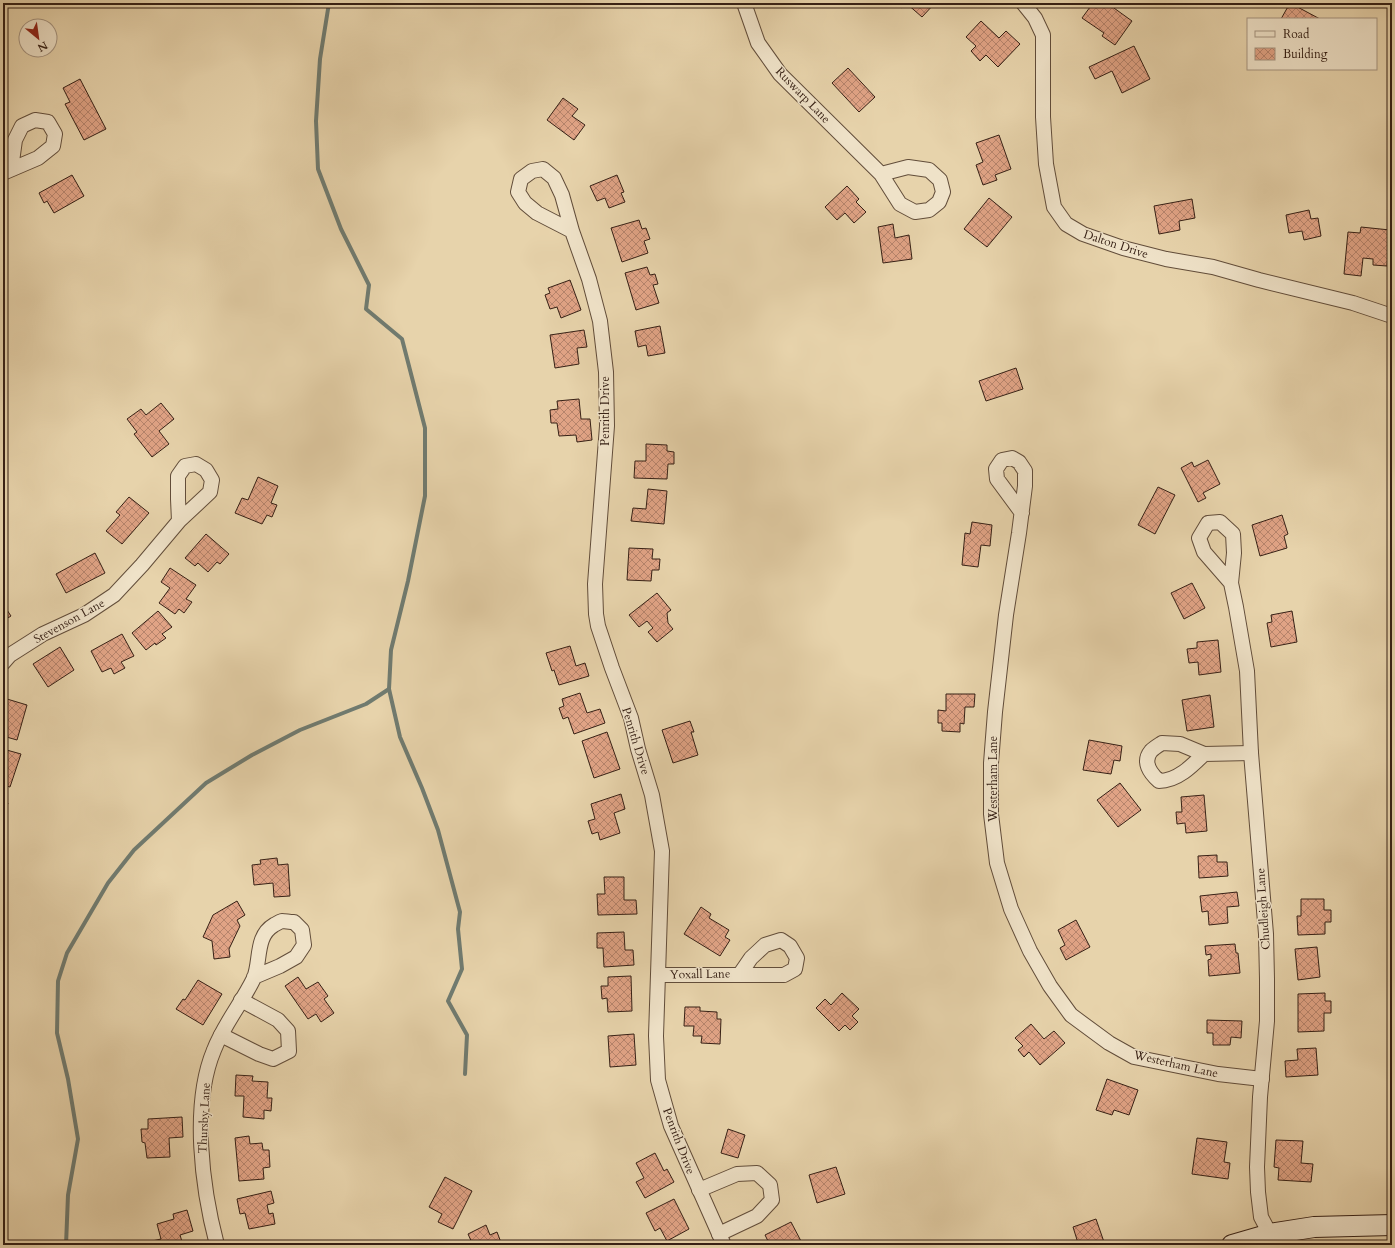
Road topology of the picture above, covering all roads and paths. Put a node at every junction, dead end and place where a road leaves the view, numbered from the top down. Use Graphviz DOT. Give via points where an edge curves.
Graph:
graph roads {
  1 [pos="744,3"];
  2 [pos="1023,3"];
  3 [pos="881,174"];
  4 [pos="572,231"];
  5 [pos="1392,316"];
  6 [pos="1022,514"];
  7 [pos="179,521"];
  8 [pos="1231,583"];
  9 [pos="3,663"];
  10 [pos="1251,753"];
  11 [pos="1204,754"];
  12 [pos="740,974"];
  13 [pos="659,975"];
  14 [pos="254,977"];
  15 [pos="241,1000"];
  16 [pos="221,1035"];
  17 [pos="1262,1079"];
  18 [pos="699,1190"];
  19 [pos="1392,1225"];
  20 [pos="722,1239"];
  21 [pos="1272,1240"];
  22 [pos="217,1245"];
  23 [pos="1232,1245"];
  1 -- 3 [label="street, Ruswarp Lane" via="758,43 780,74"];
  2 -- 5 [label="street, Dalton Drive" via="1035,18 1043,35 1046,164 1054,207 1066,224 1083,234 1123,248 1214,267 1353,303"];
  4 -- 13 [label="street, Penrith Drive" via="589,278 600,321 606,372 607,426 595,584 596,614 612,668 631,718 652,795 662,851"];
  6 -- 17 [label="street, Westerham Lane" via="1006,615 990,763 991,814 997,863 1011,909 1030,952 1050,986 1072,1015 1109,1043 1134,1057 1218,1074"];
  7 -- 9 [label="street, Stevenson Lane" via="114,594 84,615 43,634 10,655"];
  8 -- 10 [label="street, Chudleigh Lane" via="1247,672"];
  10 -- 11 [label="street"];
  10 -- 17 [label="street, Chudleigh Lane" via="1266,934 1267,1021"];
  12 -- 13 [label="street, Yoxall Lane"];
  13 -- 18 [label="street, Penrith Drive" via="656,1036 658,1080 670,1126"];
  14 -- 15 [label="street, Thursby Lane"];
  15 -- 16 [label="street, Thursby Lane"];
  15 -- 16 [label="street" via="278,1020 288,1031 289,1051 273,1059"];
  16 -- 22 [label="street, Thursby Lane" via="203,1087 202,1128 203,1171 209,1214"];
  17 -- 21 [label="street, Chudleigh Lane" via="1258,1192 1261,1217"];
  18 -- 20 [label="street, Penrith Drive"];
  18 -- 20 [label="street" via="737,1174 757,1173 770,1185 772,1200 757,1216"];
  19 -- 21 [label="street" via="1314,1227"];
  21 -- 23 [label="street"];
}
